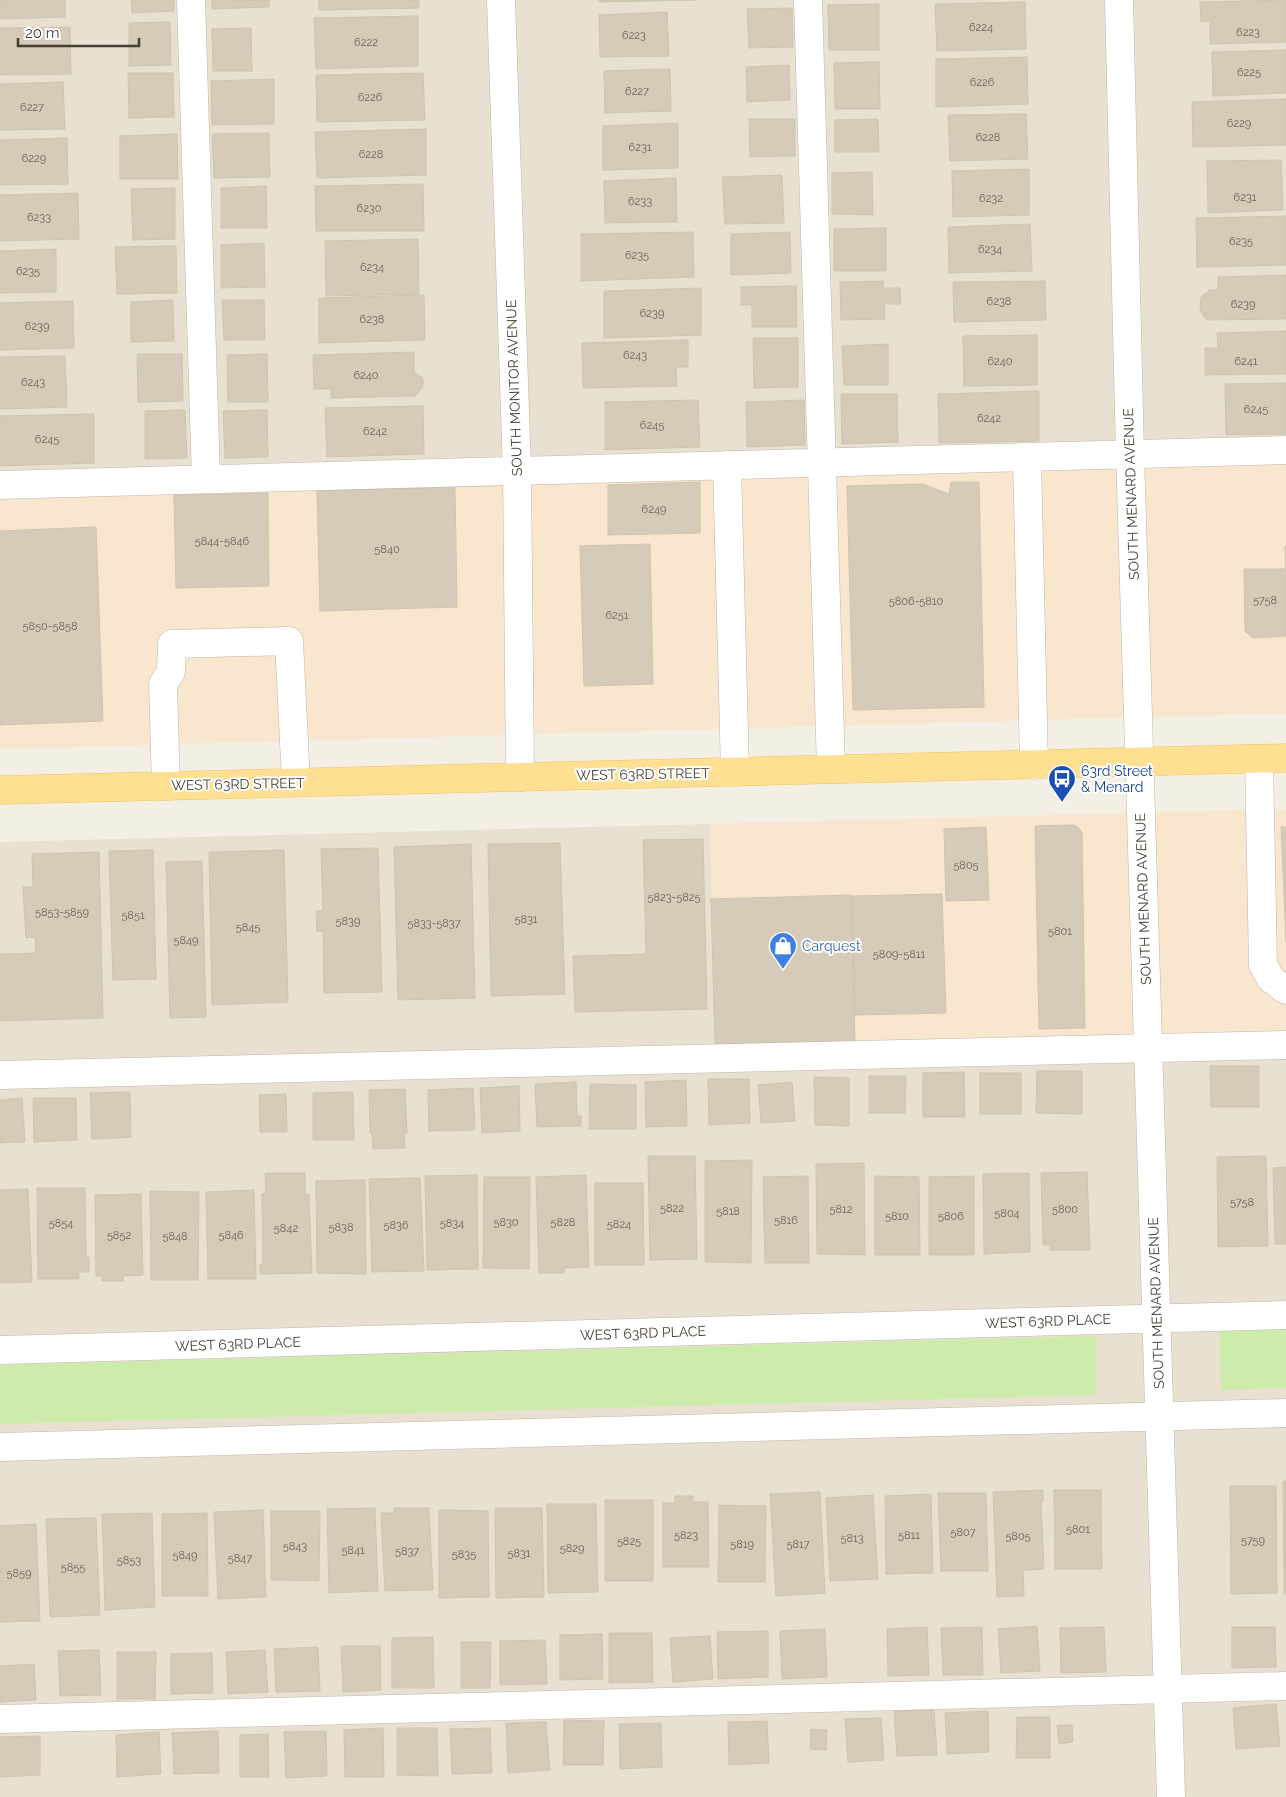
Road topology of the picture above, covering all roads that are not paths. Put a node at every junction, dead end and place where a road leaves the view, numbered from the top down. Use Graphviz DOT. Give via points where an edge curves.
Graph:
graph roads {
  1 [pos="191,0"];
  2 [pos="501,0"];
  3 [pos="808,0"];
  4 [pos="1119,0"];
  5 [pos="1286,450"];
  6 [pos="1130,454"];
  7 [pos="1027,457"];
  8 [pos="822,463"];
  9 [pos="728,465"];
  10 [pos="517,470"];
  11 [pos="206,479"];
  12 [pos="0,485"];
  13 [pos="1286,758"];
  14 [pos="1259,759"];
  15 [pos="1139,762"];
  16 [pos="1034,765"];
  17 [pos="831,769"];
  18 [pos="734,772"];
  19 [pos="520,777"];
  20 [pos="296,782"];
  21 [pos="166,786"];
  22 [pos="0,790"];
  23 [pos="1286,990"];
  24 [pos="1286,1045"];
  25 [pos="1147,1048"];
  26 [pos="0,1075"];
  27 [pos="1286,1315"];
  28 [pos="1156,1319"];
  29 [pos="0,1350"];
  30 [pos="1286,1413"];
  31 [pos="1159,1416"];
  32 [pos="0,1447"];
  33 [pos="1286,1686"];
  34 [pos="1168,1689"];
  35 [pos="0,1719"];
  36 [pos="1171,1797"];
  1 -- 11 [label="street"];
  2 -- 10 [label="street, SOUTH MONITOR AVENUE"];
  3 -- 8 [label="street"];
  4 -- 6 [label="street, SOUTH MENARD AVENUE"];
  5 -- 6 [label="street"];
  6 -- 7 [label="street"];
  6 -- 15 [label="street, SOUTH MENARD AVENUE"];
  7 -- 8 [label="street"];
  7 -- 16 [label="street"];
  8 -- 9 [label="street"];
  8 -- 17 [label="street"];
  9 -- 10 [label="street"];
  9 -- 18 [label="street"];
  10 -- 11 [label="street"];
  10 -- 19 [label="street, SOUTH MONITOR AVENUE"];
  11 -- 12 [label="street"];
  13 -- 14 [label="main road, WEST 63RD STREET"];
  14 -- 15 [label="main road, WEST 63RD STREET"];
  14 -- 23 [label="street" via="1262,965 1271,980"];
  15 -- 16 [label="main road, WEST 63RD STREET"];
  15 -- 25 [label="street, SOUTH MENARD AVENUE"];
  16 -- 17 [label="main road, WEST 63RD STREET"];
  17 -- 18 [label="main road, WEST 63RD STREET"];
  18 -- 19 [label="main road, WEST 63RD STREET"];
  19 -- 20 [label="main road, WEST 63RD STREET"];
  20 -- 21 [label="main road, WEST 63RD STREET"];
  20 -- 21 [label="street" via="289,641 172,644 171,672 163,684"];
  21 -- 22 [label="main road, WEST 63RD STREET"];
  24 -- 25 [label="street"];
  25 -- 26 [label="street"];
  25 -- 28 [label="street, SOUTH MENARD AVENUE"];
  27 -- 28 [label="street, WEST 63RD PLACE"];
  28 -- 29 [label="street, WEST 63RD PLACE"];
  28 -- 31 [label="street, SOUTH MENARD AVENUE"];
  30 -- 31 [label="street"];
  31 -- 32 [label="street"];
  31 -- 34 [label="street, SOUTH MENARD AVENUE"];
  33 -- 34 [label="street"];
  34 -- 35 [label="street"];
  34 -- 36 [label="street, SOUTH MENARD AVENUE"];
}
